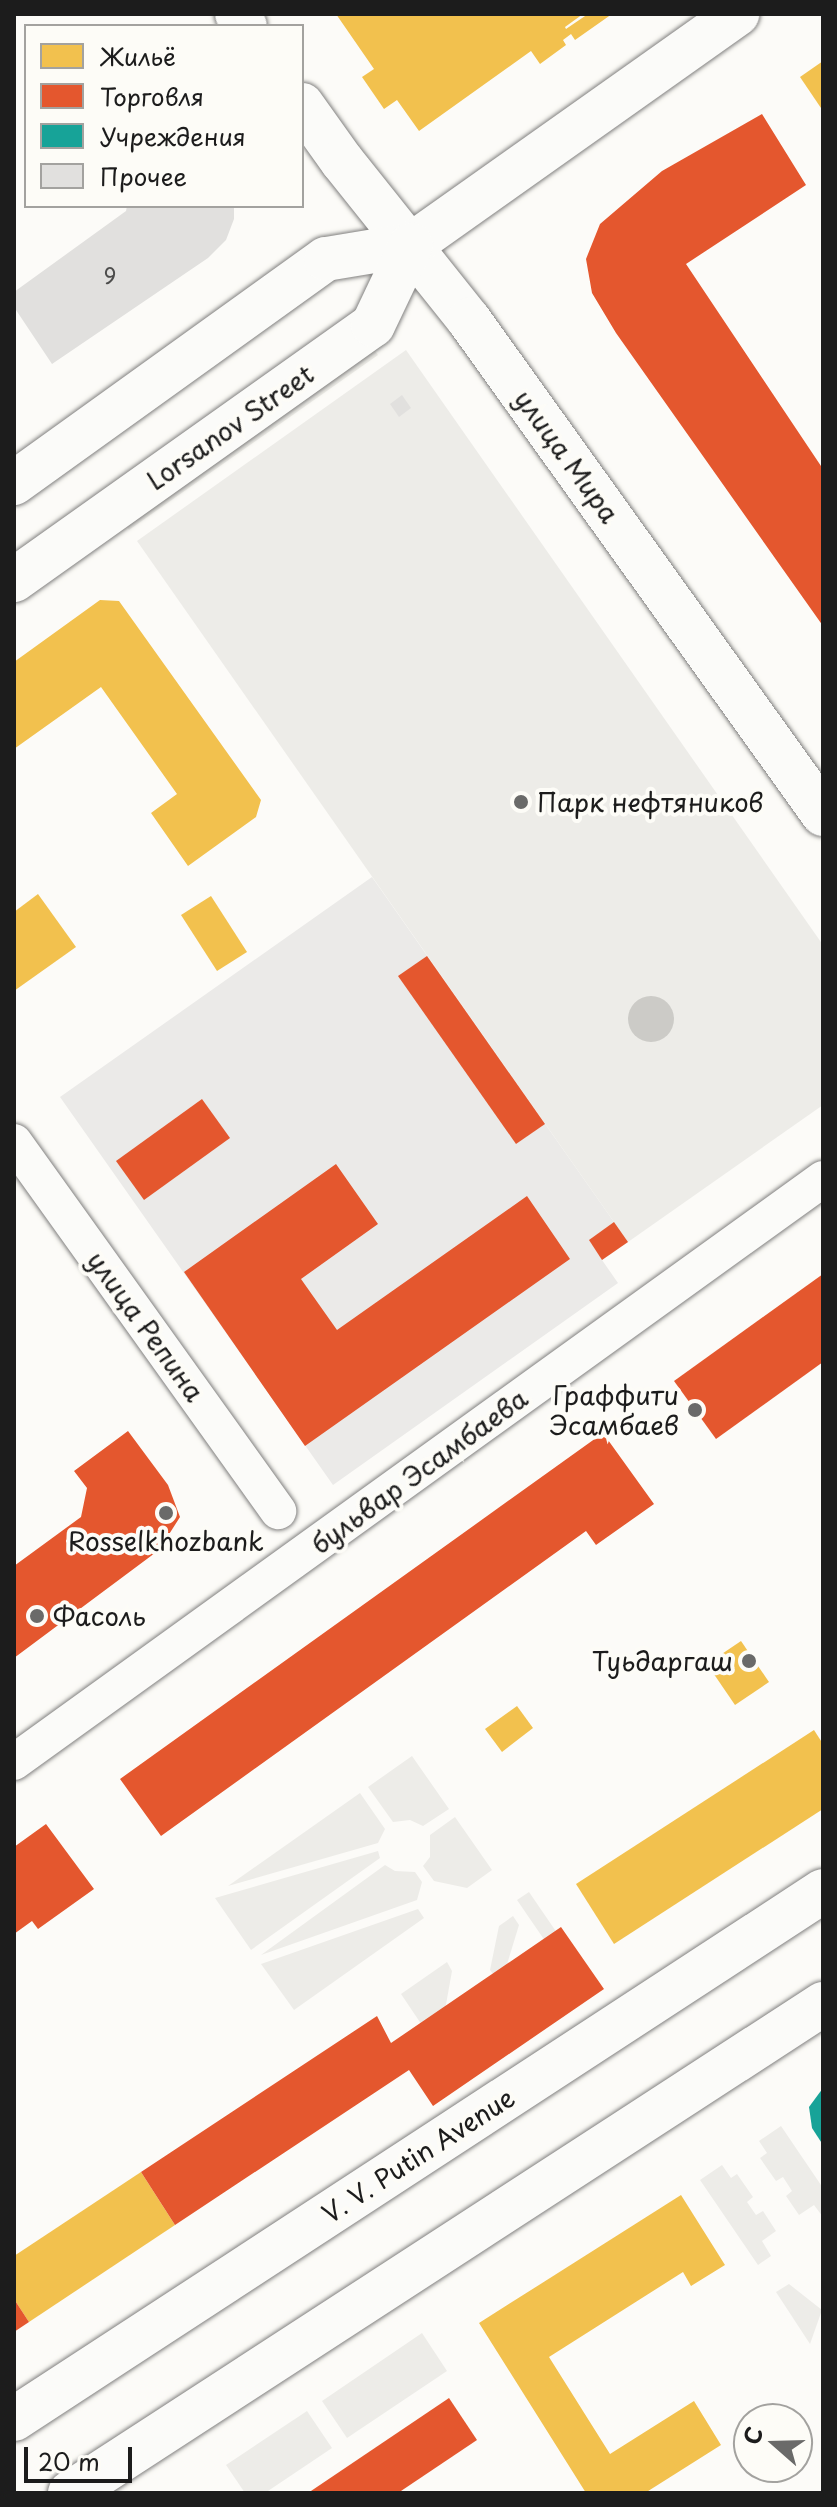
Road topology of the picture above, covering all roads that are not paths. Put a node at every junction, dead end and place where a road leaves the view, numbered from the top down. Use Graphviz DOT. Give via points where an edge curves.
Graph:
graph roads {
  1 [pos="737,14"];
  2 [pos="304,108"];
  3 [pos="411,245"];
  4 [pos="14,483"];
  5 [pos="14,580"];
  6 [pos="816,790"];
  7 [pos="14,1142"];
  8 [pos="823,1179"];
  9 [pos="278,1511"];
  10 [pos="14,1762"];
  11 [pos="823,1891"];
  12 [pos="823,2004"];
  13 [pos="14,2419"];
  14 [pos="70,2493"];
  1 -- 3 [label="main road, Lorsanov Street"];
  2 -- 3 [label="main road, улица Мира"];
  3 -- 4 [label="main road, Lorsanov Street" via="326,259"];
  3 -- 5 [label="main road, Lorsanov Street" via="373,325"];
  3 -- 6 [label="main road, улица Мира"];
  7 -- 9 [label="street, улица Репина"];
  8 -- 10 [label="street, бульвар Эсамбаева"];
  11 -- 13 [label="main road, V. V. Putin Avenue"];
  12 -- 14 [label="main road"];
}
